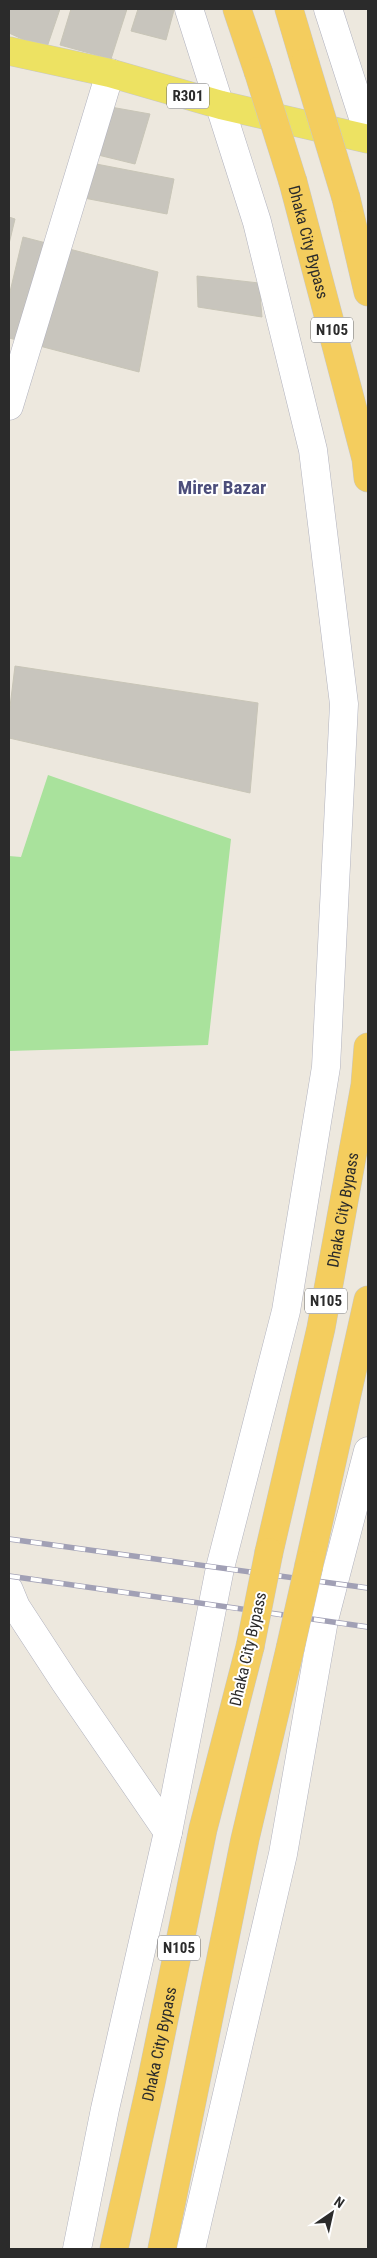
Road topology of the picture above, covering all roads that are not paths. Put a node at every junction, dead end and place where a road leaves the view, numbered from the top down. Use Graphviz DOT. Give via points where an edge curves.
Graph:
graph roads {
  1 [pos="189,9"];
  2 [pos="237,9"];
  3 [pos="289,9"];
  4 [pos="328,9"];
  5 [pos="9,51"];
  6 [pos="110,73"];
  7 [pos="221,105"];
  8 [pos="368,133"];
  9 [pos="368,139"];
  10 [pos="368,292"];
  11 [pos="9,406"];
  12 [pos="368,478"];
  13 [pos="368,1047"];
  14 [pos="368,1300"];
  15 [pos="368,1451"];
  16 [pos="9,1590"];
  17 [pos="168,1832"];
  18 [pos="77,2249"];
  19 [pos="114,2249"];
  20 [pos="162,2249"];
  21 [pos="191,2249"];
  1 -- 7 [label="main road"];
  2 -- 12 [label="highway, Dhaka City Bypass / N105, bridge" via="294,182 366,459"];
  3 -- 10 [label="highway, bridge" via="346,198"];
  4 -- 8 [label="main road"];
  5 -- 6 [label="main road, R301"];
  6 -- 7 [label="main road, R301"];
  6 -- 11 [label="main road"];
  7 -- 9 [label="main road, R301"];
  7 -- 17 [label="main road" via="257,222 313,450 344,704 326,1067 286,1311 220,1568"];
  13 -- 19 [label="highway, Dhaka City Bypass / N105, bridge" via="365,1085 322,1328 269,1552 250,1648 202,1829"];
  14 -- 20 [label="highway, N105, bridge" via="245,1839"];
  15 -- 21 [label="main road" via="324,1620 283,1854"];
  16 -- 17 [label="main road" via="16,1607 65,1682"];
  17 -- 18 [label="main road"];
}
